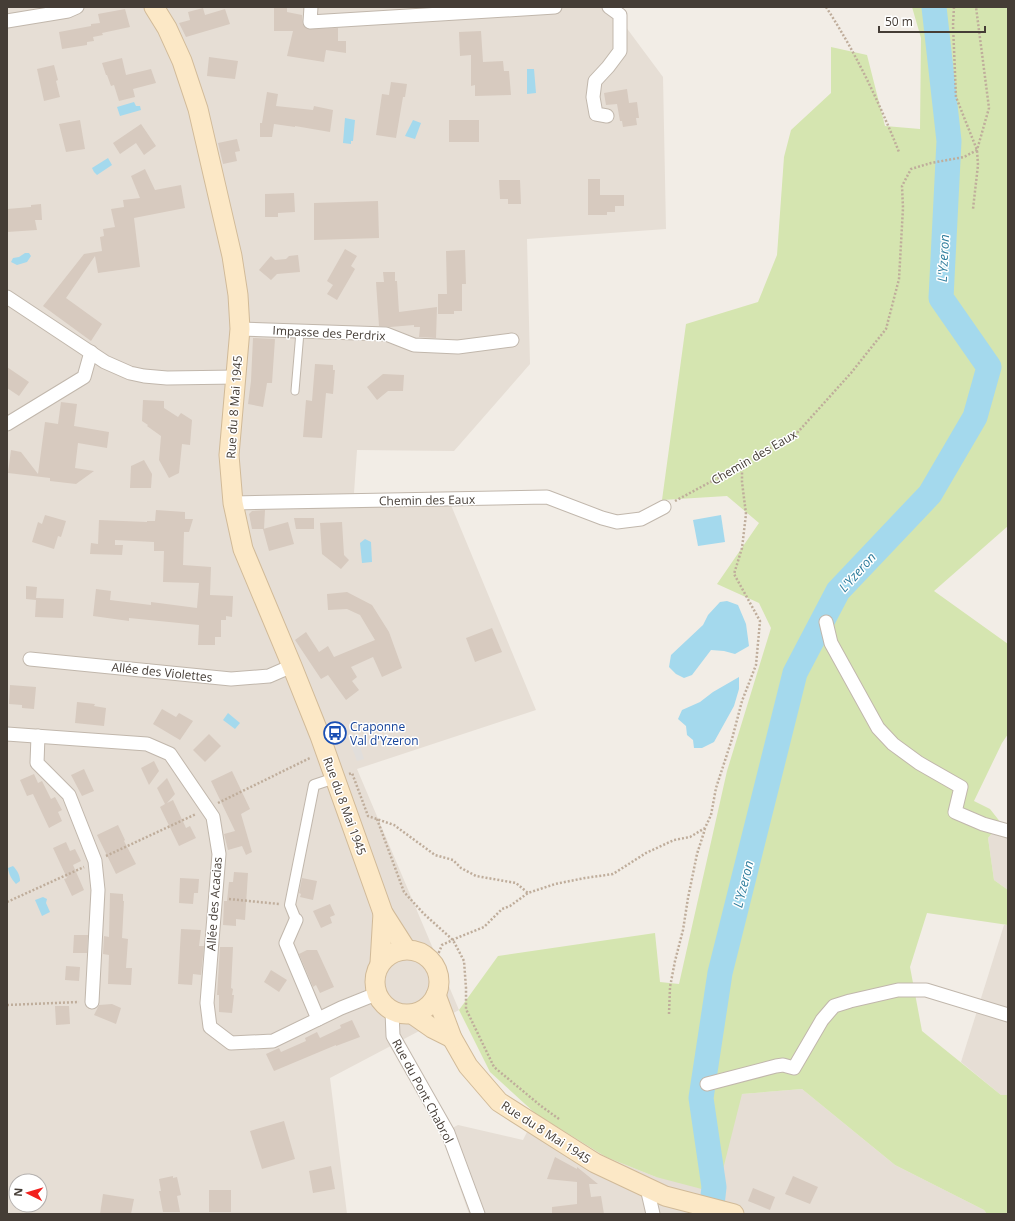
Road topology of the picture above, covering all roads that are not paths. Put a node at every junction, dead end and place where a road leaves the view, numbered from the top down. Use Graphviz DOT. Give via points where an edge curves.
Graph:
graph roads {
  1 [pos="77,7"];
  2 [pos="154,7"];
  3 [pos="311,7"];
  4 [pos="555,7"];
  5 [pos="609,7"];
  6 [pos="7,21"];
  7 [pos="607,116"];
  8 [pos="7,297"];
  9 [pos="240,329"];
  10 [pos="300,332"];
  11 [pos="512,340"];
  12 [pos="91,352"];
  13 [pos="237,377"];
  14 [pos="295,391"];
  15 [pos="7,424"];
  16 [pos="233,503"];
  17 [pos="664,507"];
  18 [pos="826,622"];
  19 [pos="30,659"];
  20 [pos="292,666"];
  21 [pos="7,734"];
  22 [pos="38,736"];
  23 [pos="335,778"];
  24 [pos="1008,831"];
  25 [pos="383,913"];
  26 [pos="296,920"];
  27 [pos="406,949"];
  28 [pos="380,963"];
  29 [pos="376,994"];
  30 [pos="436,995"];
  31 [pos="92,1002"];
  32 [pos="392,1011"];
  33 [pos="412,1014"];
  34 [pos="1008,1015"];
  35 [pos="318,1019"];
  36 [pos="452,1038"];
  37 [pos="707,1084"];
  38 [pos="647,1188"];
  39 [pos="478,1214"];
  40 [pos="653,1214"];
  41 [pos="734,1214"];
  1 -- 6 [label="street" via="68,11"];
  2 -- 9 [label="main road, Rue du 8 Mai 1945" via="182,61 198,109 232,256"];
  3 -- 4 [label="street" via="310,22"];
  5 -- 7 [label="street" via="620,14 620,51 595,81 593,97 596,114"];
  8 -- 12 [label="street"];
  9 -- 10 [label="street, Impasse des Perdrix"];
  9 -- 13 [label="main road, Rue du 8 Mai 1945"];
  10 -- 11 [label="street, Impasse des Perdrix" via="386,334 414,345 458,347"];
  10 -- 14 [label="lane"];
  12 -- 13 [label="street" via="105,362 144,376"];
  12 -- 15 [label="street" via="84,376"];
  13 -- 16 [label="main road, Rue du 8 Mai 1945" via="229,455"];
  16 -- 17 [label="street, Chemin des Eaux" via="547,497 617,522 641,519"];
  16 -- 20 [label="main road, Rue du 8 Mai 1945" via="243,549"];
  18 -- 24 [label="street" via="831,643 878,728 893,744 919,763 962,787 956,812 983,824"];
  19 -- 20 [label="street, Allée des Violettes" via="231,679 269,676"];
  20 -- 23 [label="main road, Rue du 8 Mai 1945"];
  21 -- 22 [label="street, Allée des Acacias"];
  22 -- 31 [label="street" via="37,763 69,795 95,861 98,890"];
  22 -- 35 [label="street, Allée des Acacias" via="147,744 170,754 213,818 219,854 207,1003 210,1027 231,1042 273,1041"];
  23 -- 25 [label="main road, Rue du 8 Mai 1945"];
  23 -- 26 [label="street" via="314,785 290,905"];
  25 -- 27 [label="main road, Rue du 8 Mai 1945"];
  25 -- 28 [label="main road, Rue du 8 Mai 1945"];
  26 -- 35 [label="street" via="286,943"];
  27 -- 28 [label="main road" via="396,951"];
  27 -- 30 [label="main road" via="417,951 434,964 439,979"];
  28 -- 29 [label="main road" via="375,973"];
  29 -- 32 [label="main road"];
  29 -- 35 [label="street, Allée des Acacias"];
  30 -- 33 [label="main road" via="422,1011"];
  30 -- 36 [label="main road, Rue du 8 Mai 1945"];
  32 -- 33 [label="main road"];
  32 -- 39 [label="street, Rue du Pont Chabrol" via="393,1036 448,1133"];
  33 -- 36 [label="main road"];
  34 -- 37 [label="street" via="926,990 898,990 850,1001 834,1006 822,1020 794,1068 776,1066"];
  36 -- 38 [label="main road, Rue du 8 Mai 1945" via="468,1066 499,1102 595,1163"];
  38 -- 40 [label="street"];
  38 -- 41 [label="main road, Rue du 8 Mai 1945" via="665,1196"];
}
